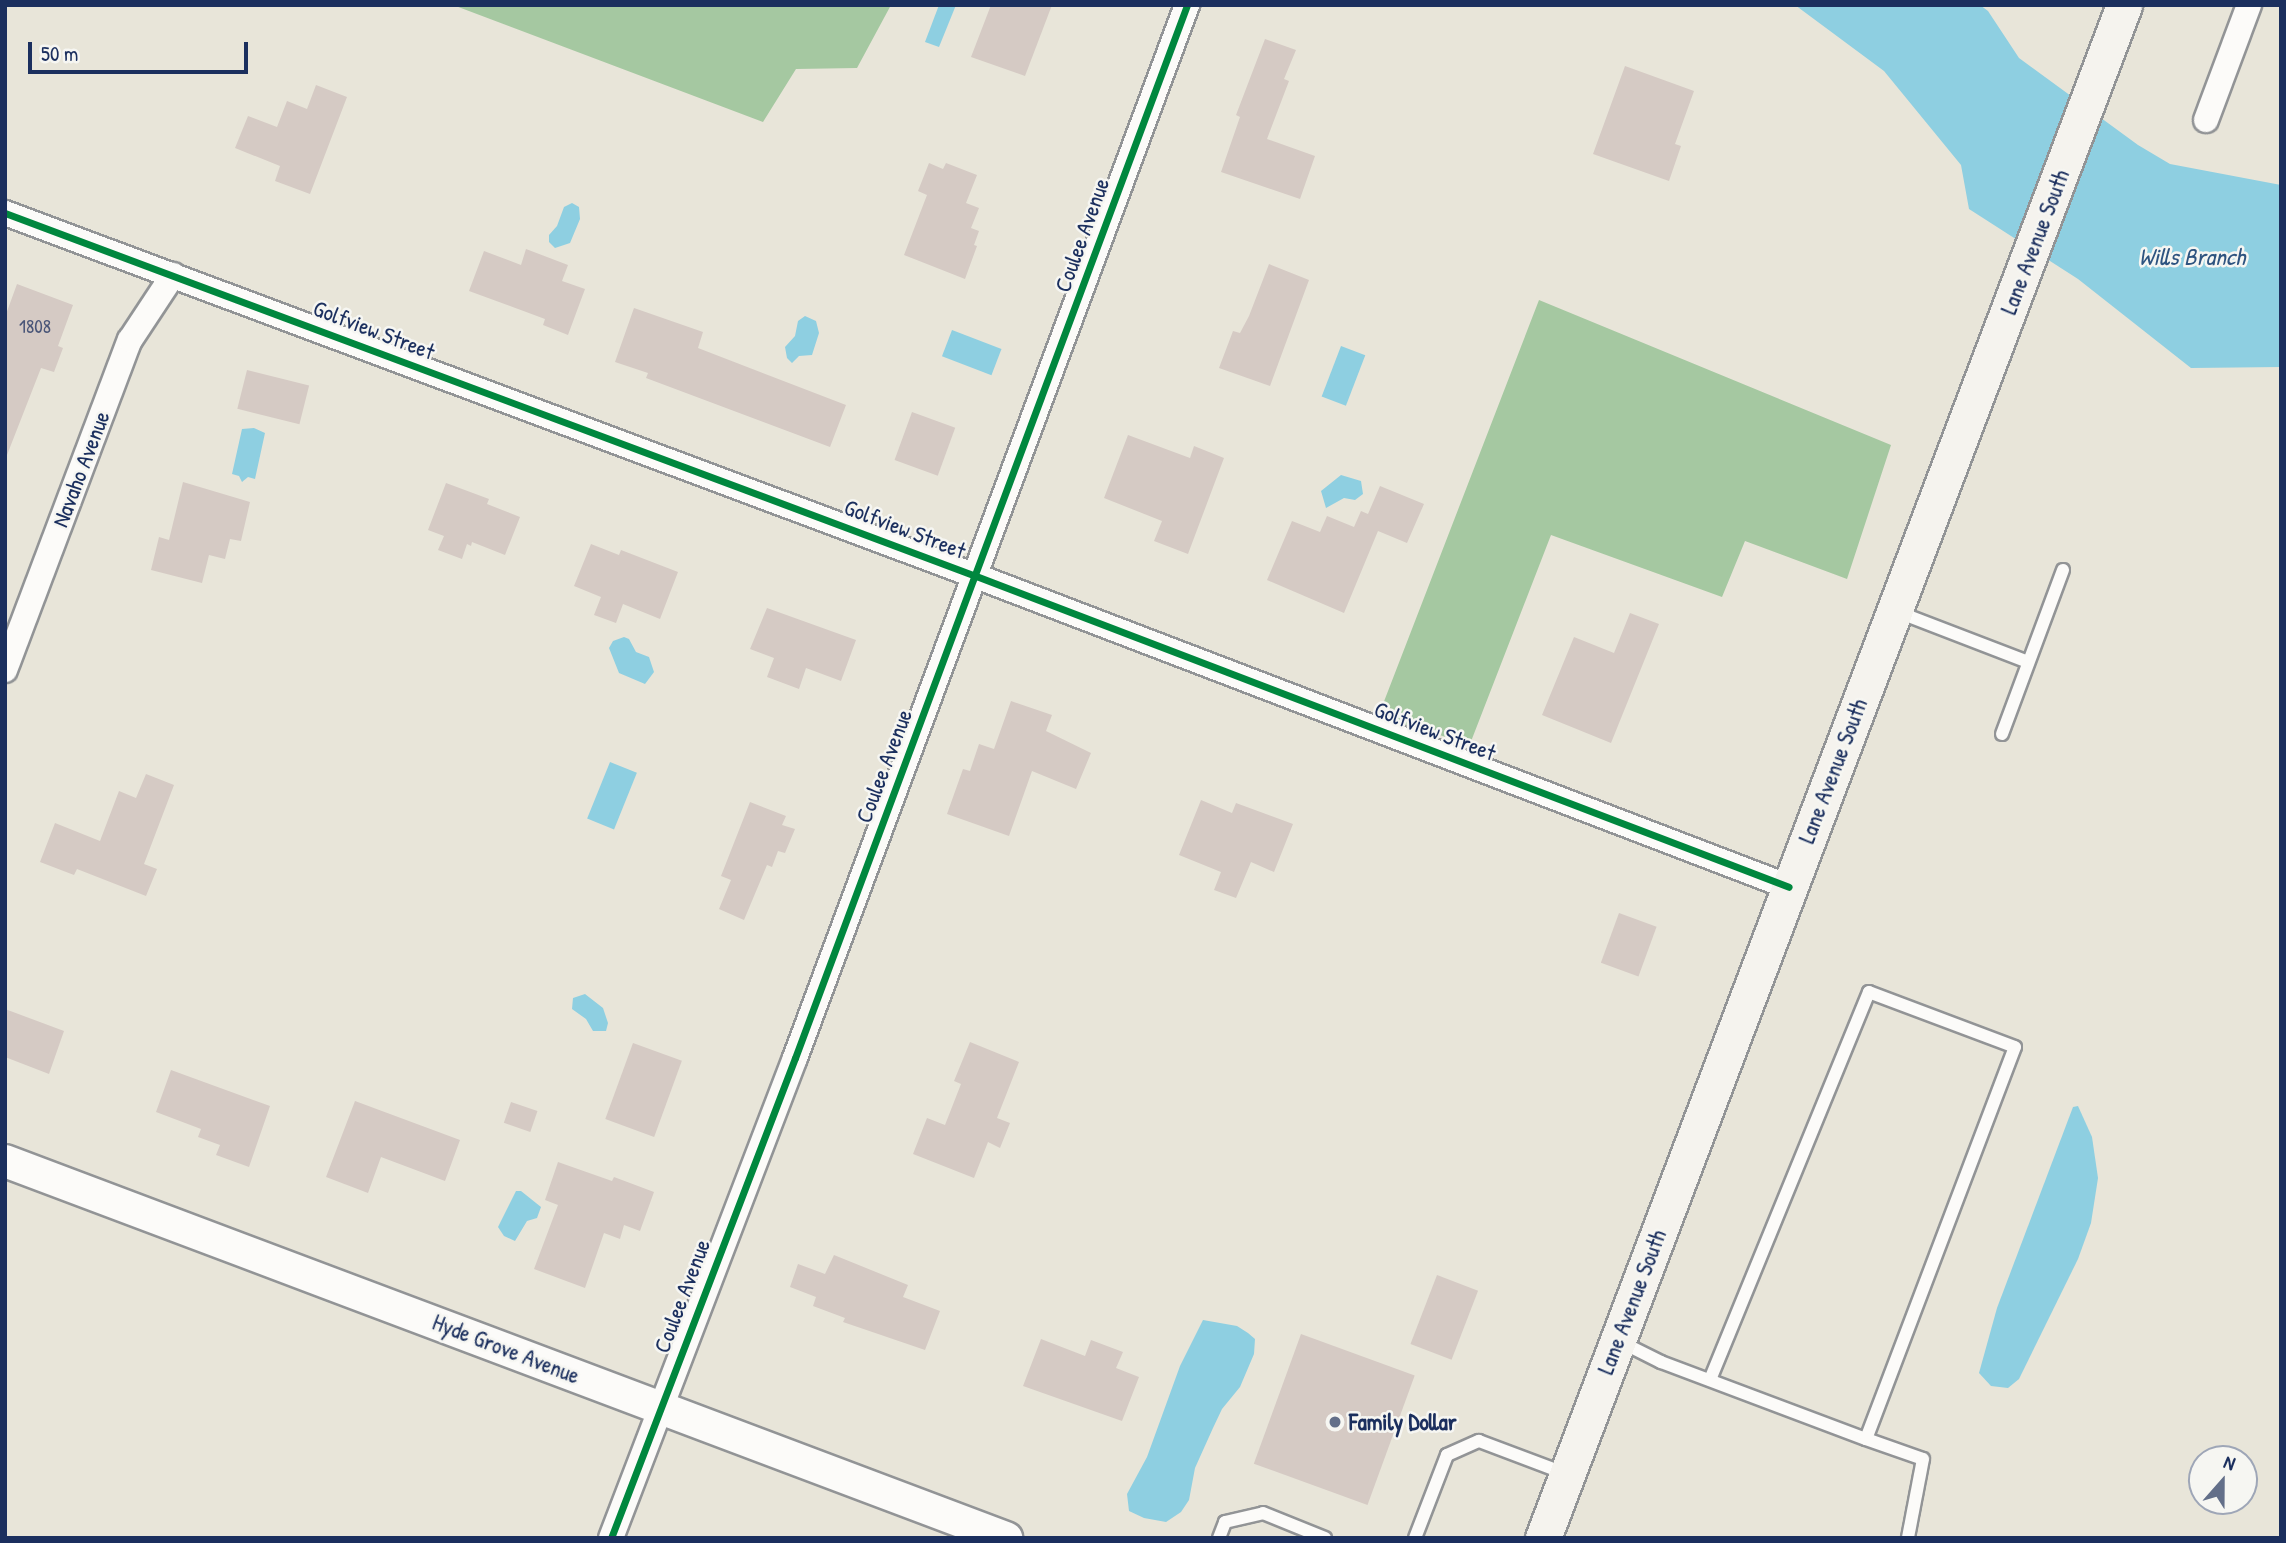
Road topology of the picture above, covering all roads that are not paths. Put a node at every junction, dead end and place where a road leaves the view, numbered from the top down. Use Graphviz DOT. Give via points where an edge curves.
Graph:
graph roads {
  1 [pos="1187,5"];
  2 [pos="2124,5"];
  3 [pos="2249,5"];
  4 [pos="2206,120"];
  5 [pos="5,213"];
  6 [pos="173,275"];
  7 [pos="2063,570"];
  8 [pos="976,576"];
  9 [pos="1895,610"];
  10 [pos="2028,662"];
  11 [pos="5,670"];
  12 [pos="2002,734"];
  13 [pos="1788,887"];
  14 [pos="5,1161"];
  15 [pos="1618,1340"];
  16 [pos="1710,1380"];
  17 [pos="660,1407"];
  18 [pos="1866,1439"];
  19 [pos="1567,1474"];
  20 [pos="1550,1536"];
  21 [pos="611,1538"];
  22 [pos="1006,1538"];
  23 [pos="1219,1538"];
  24 [pos="1325,1538"];
  25 [pos="1415,1538"];
  26 [pos="1908,1538"];
  1 -- 8 [label="street, Coulee Avenue"];
  2 -- 9 [label="main road, Lane Avenue South"];
  3 -- 4 [label="street"];
  5 -- 6 [label="street, Golfview Street"];
  6 -- 8 [label="street, Golfview Street"];
  6 -- 11 [label="street, Navaho Avenue" via="130,340"];
  7 -- 10 [label="lane"];
  8 -- 13 [label="street, Golfview Street"];
  8 -- 17 [label="street, Coulee Avenue"];
  9 -- 10 [label="lane"];
  9 -- 13 [label="main road, Lane Avenue South"];
  10 -- 12 [label="lane"];
  13 -- 15 [label="main road, Lane Avenue South"];
  14 -- 17 [label="street, Hyde Grove Avenue"];
  15 -- 16 [label="lane"];
  15 -- 19 [label="main road, Lane Avenue South"];
  16 -- 18 [label="lane"];
  16 -- 18 [label="lane" via="1869,992 1881,996 2015,1047"];
  17 -- 21 [label="street, Coulee Avenue"];
  17 -- 22 [label="street, Hyde Grove Avenue"];
  18 -- 26 [label="lane" via="1923,1459"];
  19 -- 20 [label="main road, Lane Avenue South"];
  19 -- 25 [label="lane" via="1479,1441 1447,1455"];
  23 -- 24 [label="lane" via="1225,1521 1263,1513"];
}
